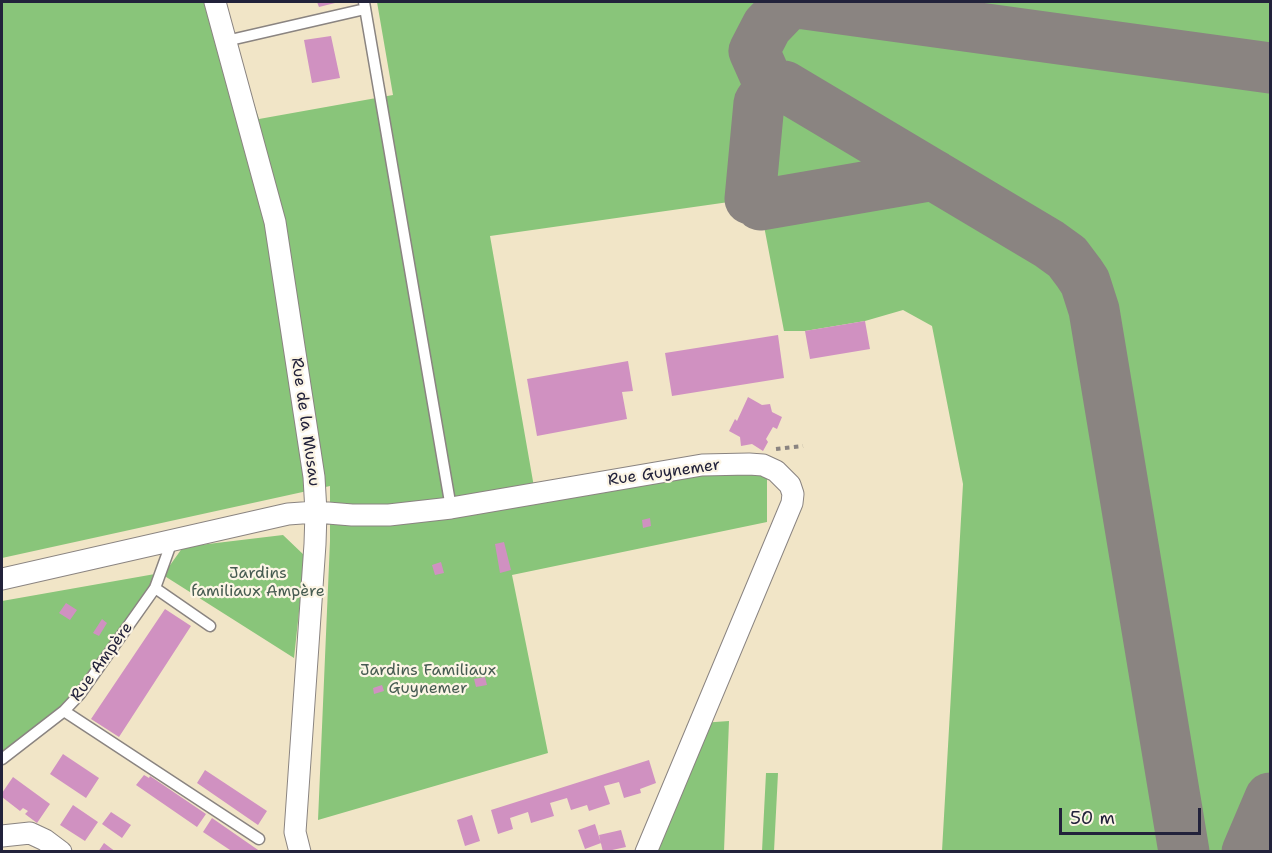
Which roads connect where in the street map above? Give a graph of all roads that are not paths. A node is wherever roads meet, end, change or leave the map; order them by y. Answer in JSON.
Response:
{"nodes":[{"id":1,"x":215,"y":2,"type":"edge"},
{"id":2,"x":365,"y":5,"type":"edge"},
{"id":3,"x":226,"y":40,"type":"junction"},
{"id":4,"x":451,"y":508,"type":"junction"},
{"id":5,"x":316,"y":512,"type":"junction"},
{"id":6,"x":172,"y":540,"type":"junction"},
{"id":7,"x":2,"y":579,"type":"edge"},
{"id":8,"x":155,"y":588,"type":"junction"},
{"id":9,"x":210,"y":626,"type":"dead end"},
{"id":10,"x":64,"y":711,"type":"junction"},
{"id":11,"x":2,"y":759,"type":"edge"},
{"id":12,"x":2,"y":836,"type":"edge"},
{"id":13,"x":259,"y":839,"type":"dead end"},
{"id":14,"x":61,"y":852,"type":"edge"},
{"id":15,"x":300,"y":852,"type":"edge"},
{"id":16,"x":645,"y":852,"type":"edge"}],
"edges":[{"from":1,"to":3,"type":"street","name":"Rue de la Musau"},
{"from":2,"to":3,"type":"lane"},
{"from":2,"to":4,"type":"lane"},
{"from":3,"to":5,"type":"street","name":"Rue de la Musau"},
{"from":4,"to":5,"type":"street","name":"Rue Guynemer"},
{"from":4,"to":16,"type":"street","name":"Rue Guynemer"},
{"from":5,"to":6,"type":"street"},
{"from":5,"to":15,"type":"street","name":"Rue de la Musau"},
{"from":6,"to":7,"type":"street"},
{"from":6,"to":8,"type":"lane","name":"Rue Ampère"},
{"from":8,"to":9,"type":"lane"},
{"from":8,"to":10,"type":"lane","name":"Rue Ampère"},
{"from":10,"to":11,"type":"lane","name":"Rue Ampère"},
{"from":10,"to":13,"type":"lane"},
{"from":12,"to":14,"type":"street"}]}
